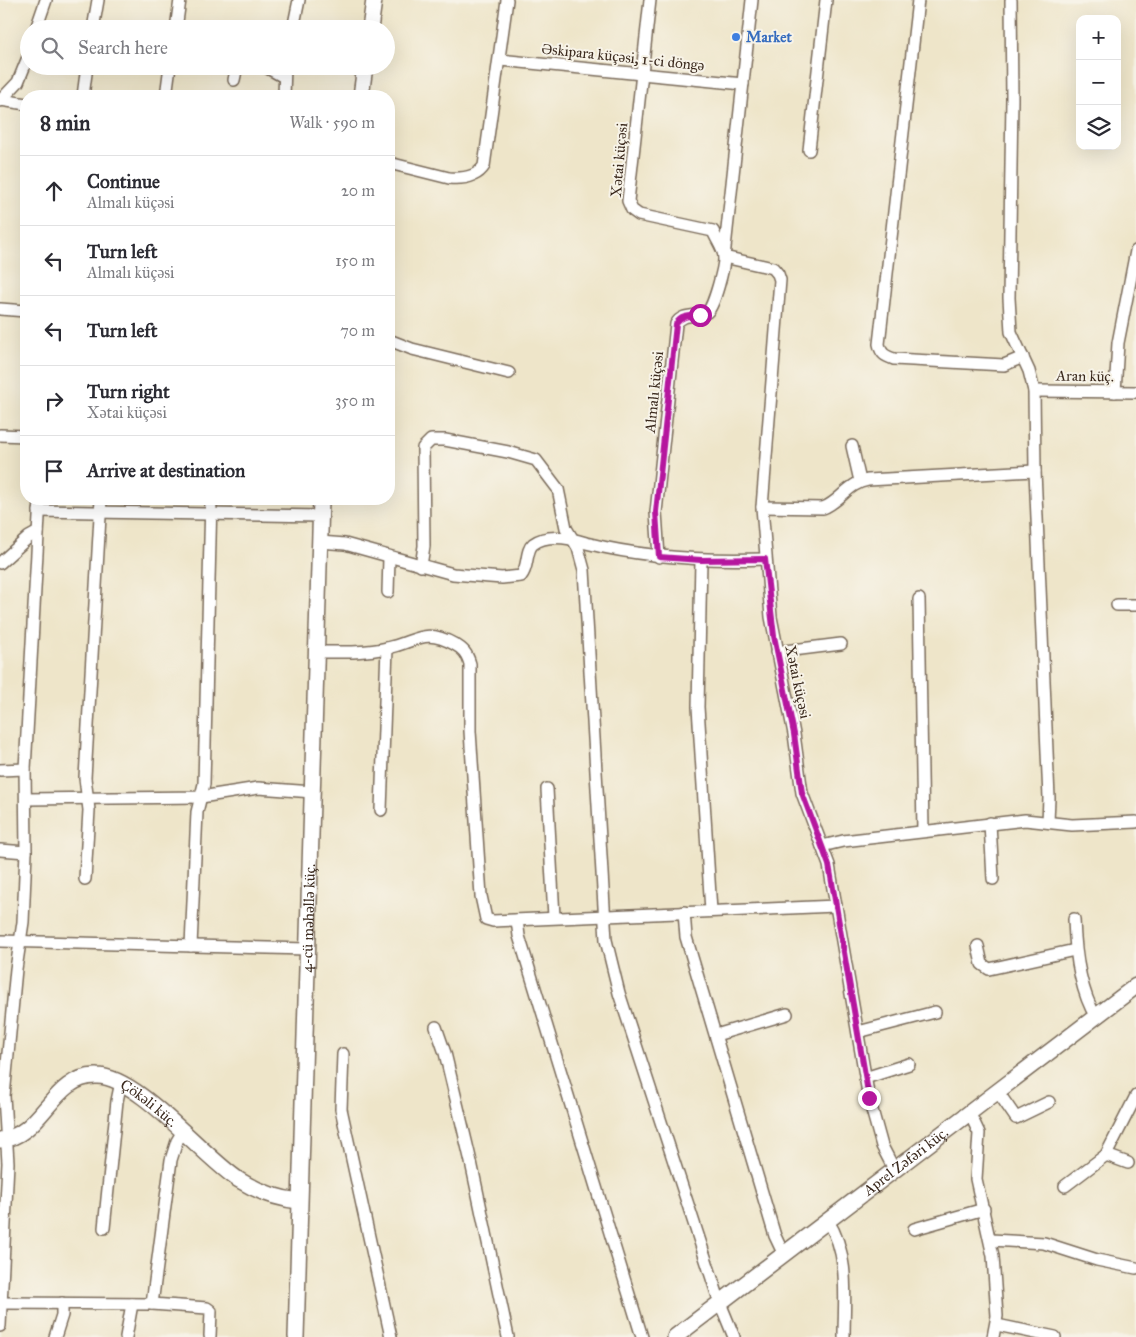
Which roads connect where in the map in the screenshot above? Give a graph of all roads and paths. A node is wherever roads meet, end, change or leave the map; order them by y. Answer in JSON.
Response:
{"nodes":[{"id":1,"x":46,"y":0,"type":"edge"},
{"id":2,"x":98,"y":0,"type":"edge"},
{"id":3,"x":180,"y":0,"type":"edge"},
{"id":4,"x":299,"y":0,"type":"edge"},
{"id":5,"x":374,"y":0,"type":"edge"},
{"id":6,"x":507,"y":0,"type":"edge"},
{"id":7,"x":650,"y":0,"type":"edge"},
{"id":8,"x":752,"y":0,"type":"edge"},
{"id":9,"x":826,"y":0,"type":"edge"},
{"id":10,"x":918,"y":0,"type":"edge"},
{"id":11,"x":1011,"y":0,"type":"edge"},
{"id":12,"x":39,"y":20,"type":"edge"},
{"id":13,"x":95,"y":20,"type":"edge"},
{"id":14,"x":177,"y":20,"type":"edge"},
{"id":15,"x":295,"y":20,"type":"edge"},
{"id":16,"x":371,"y":20,"type":"edge"},
{"id":17,"x":500,"y":60,"type":"junction"},
{"id":18,"x":643,"y":74,"type":"junction"},
{"id":19,"x":21,"y":75,"type":"edge"},
{"id":20,"x":86,"y":75,"type":"edge"},
{"id":21,"x":169,"y":75,"type":"edge"},
{"id":22,"x":235,"y":75,"type":"edge"},
{"id":23,"x":285,"y":75,"type":"edge"},
{"id":24,"x":364,"y":75,"type":"edge"},
{"id":25,"x":234,"y":80,"type":"dead end"},
{"id":26,"x":743,"y":84,"type":"junction"},
{"id":27,"x":84,"y":90,"type":"edge"},
{"id":28,"x":167,"y":90,"type":"edge"},
{"id":29,"x":284,"y":90,"type":"edge"},
{"id":30,"x":362,"y":90,"type":"edge"},
{"id":31,"x":1,"y":101,"type":"edge"},
{"id":32,"x":20,"y":103,"type":"edge"},
{"id":33,"x":809,"y":150,"type":"dead end"},
{"id":34,"x":395,"y":164,"type":"edge"},
{"id":35,"x":1136,"y":251,"type":"edge"},
{"id":36,"x":724,"y":257,"type":"junction"},
{"id":37,"x":0,"y":309,"type":"edge"},
{"id":38,"x":20,"y":311,"type":"edge"},
{"id":39,"x":395,"y":342,"type":"edge"},
{"id":40,"x":1023,"y":357,"type":"junction"},
{"id":41,"x":510,"y":373,"type":"dead end"},
{"id":42,"x":1034,"y":391,"type":"junction"},
{"id":43,"x":1115,"y":392,"type":"junction"},
{"id":44,"x":1136,"y":392,"type":"edge"},
{"id":45,"x":0,"y":435,"type":"edge"},
{"id":46,"x":20,"y":436,"type":"edge"},
{"id":47,"x":852,"y":446,"type":"dead end"},
{"id":48,"x":1035,"y":471,"type":"junction"},
{"id":49,"x":860,"y":481,"type":"junction"},
{"id":50,"x":40,"y":505,"type":"edge"},
{"id":51,"x":101,"y":505,"type":"edge"},
{"id":52,"x":211,"y":505,"type":"edge"},
{"id":53,"x":321,"y":505,"type":"edge"},
{"id":54,"x":762,"y":508,"type":"junction"},
{"id":55,"x":39,"y":511,"type":"junction"},
{"id":56,"x":100,"y":513,"type":"junction"},
{"id":57,"x":210,"y":514,"type":"junction"},
{"id":58,"x":320,"y":516,"type":"junction"},
{"id":59,"x":38,"y":532,"type":"junction"},
{"id":60,"x":573,"y":539,"type":"junction"},
{"id":61,"x":320,"y":542,"type":"junction"},
{"id":62,"x":659,"y":557,"type":"junction"},
{"id":63,"x":389,"y":558,"type":"junction"},
{"id":64,"x":765,"y":559,"type":"junction"},
{"id":65,"x":701,"y":560,"type":"junction"},
{"id":66,"x":0,"y":563,"type":"edge"},
{"id":67,"x":421,"y":566,"type":"junction"},
{"id":68,"x":388,"y":592,"type":"dead end"},
{"id":69,"x":919,"y":599,"type":"dead end"},
{"id":70,"x":1117,"y":604,"type":"dead end"},
{"id":71,"x":1136,"y":605,"type":"edge"},
{"id":72,"x":841,"y":644,"type":"dead end"},
{"id":73,"x":387,"y":648,"type":"junction"},
{"id":74,"x":317,"y":652,"type":"junction"},
{"id":75,"x":776,"y":652,"type":"junction"},
{"id":76,"x":25,"y":769,"type":"junction"},
{"id":77,"x":0,"y":770,"type":"edge"},
{"id":78,"x":547,"y":789,"type":"dead end"},
{"id":79,"x":313,"y":792,"type":"junction"},
{"id":80,"x":201,"y":797,"type":"junction"},
{"id":81,"x":26,"y":799,"type":"junction"},
{"id":82,"x":87,"y":800,"type":"junction"},
{"id":83,"x":381,"y":810,"type":"dead end"},
{"id":84,"x":1048,"y":822,"type":"junction"},
{"id":85,"x":1136,"y":822,"type":"edge"},
{"id":86,"x":990,"y":823,"type":"junction"},
{"id":87,"x":923,"y":831,"type":"junction"},
{"id":88,"x":822,"y":846,"type":"junction"},
{"id":89,"x":0,"y":850,"type":"edge"},
{"id":90,"x":26,"y":852,"type":"junction"},
{"id":91,"x":85,"y":879,"type":"dead end"},
{"id":92,"x":993,"y":879,"type":"dead end"},
{"id":93,"x":836,"y":906,"type":"junction"},
{"id":94,"x":711,"y":911,"type":"junction"},
{"id":95,"x":684,"y":912,"type":"junction"},
{"id":96,"x":605,"y":915,"type":"junction"},
{"id":97,"x":554,"y":917,"type":"junction"},
{"id":98,"x":1074,"y":919,"type":"dead end"},
{"id":99,"x":517,"y":920,"type":"junction"},
{"id":100,"x":0,"y":941,"type":"edge"},
{"id":101,"x":20,"y":942,"type":"junction"},
{"id":102,"x":192,"y":946,"type":"junction"},
{"id":103,"x":978,"y":946,"type":"dead end"},
{"id":104,"x":308,"y":949,"type":"junction"},
{"id":105,"x":1075,"y":950,"type":"junction"},
{"id":106,"x":1136,"y":986,"type":"edge"},
{"id":107,"x":935,"y":1012,"type":"dead end"},
{"id":108,"x":788,"y":1014,"type":"dead end"},
{"id":109,"x":1096,"y":1017,"type":"junction"},
{"id":110,"x":436,"y":1027,"type":"dead end"},
{"id":111,"x":858,"y":1032,"type":"junction"},
{"id":112,"x":716,"y":1035,"type":"junction"},
{"id":113,"x":343,"y":1054,"type":"dead end"},
{"id":114,"x":909,"y":1064,"type":"dead end"},
{"id":115,"x":865,"y":1078,"type":"junction"},
{"id":116,"x":122,"y":1082,"type":"junction"},
{"id":117,"x":998,"y":1092,"type":"junction"},
{"id":118,"x":1136,"y":1096,"type":"edge"},
{"id":119,"x":1050,"y":1102,"type":"dead end"},
{"id":120,"x":970,"y":1114,"type":"junction"},
{"id":121,"x":183,"y":1131,"type":"junction"},
{"id":122,"x":3,"y":1140,"type":"edge"},
{"id":123,"x":1106,"y":1155,"type":"junction"},
{"id":124,"x":1128,"y":1163,"type":"dead end"},
{"id":125,"x":895,"y":1171,"type":"junction"},
{"id":126,"x":1065,"y":1186,"type":"dead end"},
{"id":127,"x":299,"y":1201,"type":"junction"},
{"id":128,"x":984,"y":1209,"type":"junction"},
{"id":129,"x":828,"y":1221,"type":"junction"},
{"id":130,"x":104,"y":1228,"type":"dead end"},
{"id":131,"x":914,"y":1229,"type":"dead end"},
{"id":132,"x":991,"y":1240,"type":"junction"},
{"id":133,"x":784,"y":1255,"type":"junction"},
{"id":134,"x":1136,"y":1268,"type":"edge"},
{"id":135,"x":2,"y":1302,"type":"junction"},
{"id":136,"x":62,"y":1303,"type":"junction"},
{"id":137,"x":720,"y":1303,"type":"junction"},
{"id":138,"x":132,"y":1304,"type":"junction"},
{"id":139,"x":152,"y":1304,"type":"junction"},
{"id":140,"x":997,"y":1325,"type":"junction"},
{"id":141,"x":0,"y":1326,"type":"edge"},
{"id":142,"x":210,"y":1336,"type":"edge"},
{"id":143,"x":55,"y":1337,"type":"edge"},
{"id":144,"x":126,"y":1337,"type":"edge"},
{"id":145,"x":296,"y":1337,"type":"edge"},
{"id":146,"x":391,"y":1337,"type":"edge"},
{"id":147,"x":508,"y":1337,"type":"edge"},
{"id":148,"x":642,"y":1337,"type":"edge"},
{"id":149,"x":675,"y":1337,"type":"edge"},
{"id":150,"x":734,"y":1337,"type":"edge"},
{"id":151,"x":844,"y":1337,"type":"edge"},
{"id":152,"x":993,"y":1337,"type":"edge"},
{"id":153,"x":1055,"y":1337,"type":"edge"}],
"edges":[{"from":1,"to":12,"type":"street"},
{"from":2,"to":13,"type":"street"},
{"from":3,"to":14,"type":"street"},
{"from":4,"to":15,"type":"street"},
{"from":5,"to":16,"type":"street"},
{"from":6,"to":17,"type":"street"},
{"from":7,"to":18,"type":"street","name":"Xətai küçəsi"},
{"from":8,"to":26,"type":"street"},
{"from":9,"to":33,"type":"street"},
{"from":10,"to":40,"type":"street"},
{"from":11,"to":40,"type":"street"},
{"from":17,"to":18,"type":"street","name":"Əskipara küçəsi, 1-ci döngə"},
{"from":17,"to":34,"type":"street"},
{"from":18,"to":26,"type":"street","name":"Əskipara küçəsi, 1-ci döngə"},
{"from":18,"to":36,"type":"street","name":"Xətai küçəsi"},
{"from":19,"to":31,"type":"street"},
{"from":20,"to":27,"type":"street"},
{"from":21,"to":28,"type":"street"},
{"from":22,"to":25,"type":"street"},
{"from":23,"to":29,"type":"street"},
{"from":24,"to":30,"type":"street"},
{"from":26,"to":36,"type":"street"},
{"from":31,"to":32,"type":"street"},
{"from":35,"to":43,"type":"street"},
{"from":36,"to":54,"type":"street","name":"Xətai küçəsi"},
{"from":36,"to":62,"type":"street","name":"Almalı küçəsi"},
{"from":37,"to":38,"type":"street"},
{"from":39,"to":41,"type":"street"},
{"from":40,"to":42,"type":"street"},
{"from":42,"to":43,"type":"street","name":"Aran küç."},
{"from":42,"to":48,"type":"street"},
{"from":43,"to":44,"type":"street","name":"Aran küç."},
{"from":45,"to":46,"type":"street"},
{"from":47,"to":49,"type":"street"},
{"from":48,"to":49,"type":"street"},
{"from":48,"to":84,"type":"street"},
{"from":49,"to":54,"type":"street"},
{"from":50,"to":55,"type":"street"},
{"from":51,"to":56,"type":"street"},
{"from":52,"to":57,"type":"street"},
{"from":53,"to":58,"type":"street","name":"4-cü məhəllə küç."},
{"from":54,"to":64,"type":"street","name":"Xətai küçəsi"},
{"from":55,"to":56,"type":"street"},
{"from":55,"to":59,"type":"street"},
{"from":56,"to":57,"type":"street"},
{"from":56,"to":82,"type":"street"},
{"from":57,"to":58,"type":"street"},
{"from":57,"to":80,"type":"street"},
{"from":58,"to":61,"type":"street","name":"4-cü məhəllə küç."},
{"from":59,"to":66,"type":"street"},
{"from":59,"to":76,"type":"street"},
{"from":60,"to":62,"type":"street"},
{"from":60,"to":67,"type":"street"},
{"from":60,"to":67,"type":"street"},
{"from":60,"to":96,"type":"street"},
{"from":61,"to":63,"type":"street"},
{"from":61,"to":74,"type":"street","name":"4-cü məhəllə küç."},
{"from":62,"to":65,"type":"street"},
{"from":63,"to":67,"type":"street"},
{"from":63,"to":68,"type":"street"},
{"from":64,"to":65,"type":"street"},
{"from":64,"to":75,"type":"street","name":"Xətai küçəsi"},
{"from":65,"to":94,"type":"street"},
{"from":69,"to":87,"type":"street"},
{"from":70,"to":71,"type":"street"},
{"from":72,"to":75,"type":"street"},
{"from":73,"to":74,"type":"street"},
{"from":73,"to":83,"type":"street"},
{"from":73,"to":99,"type":"street"},
{"from":74,"to":79,"type":"street","name":"4-cü məhəllə küç."},
{"from":75,"to":88,"type":"street","name":"Xətai küçəsi"},
{"from":76,"to":77,"type":"street"},
{"from":76,"to":81,"type":"street"},
{"from":78,"to":97,"type":"street"},
{"from":79,"to":80,"type":"street"},
{"from":79,"to":104,"type":"street","name":"4-cü məhəllə küç."},
{"from":80,"to":82,"type":"street"},
{"from":80,"to":102,"type":"street"},
{"from":81,"to":82,"type":"street"},
{"from":81,"to":90,"type":"street"},
{"from":82,"to":91,"type":"street"},
{"from":84,"to":85,"type":"street"},
{"from":84,"to":86,"type":"street"},
{"from":86,"to":87,"type":"street"},
{"from":86,"to":92,"type":"street"},
{"from":87,"to":88,"type":"street"},
{"from":88,"to":93,"type":"street","name":"Xətai küçəsi"},
{"from":89,"to":90,"type":"street"},
{"from":90,"to":101,"type":"street"},
{"from":93,"to":94,"type":"street"},
{"from":93,"to":111,"type":"street","name":"Xətai küçəsi"},
{"from":94,"to":95,"type":"street"},
{"from":95,"to":96,"type":"street"},
{"from":95,"to":112,"type":"street"},
{"from":96,"to":97,"type":"street"},
{"from":96,"to":137,"type":"street"},
{"from":97,"to":99,"type":"street"},
{"from":98,"to":105,"type":"street"},
{"from":99,"to":148,"type":"street"},
{"from":100,"to":101,"type":"street"},
{"from":101,"to":102,"type":"street"},
{"from":101,"to":122,"type":"street"},
{"from":102,"to":104,"type":"street"},
{"from":103,"to":105,"type":"street"},
{"from":104,"to":127,"type":"street","name":"4-cü məhəllə küç."},
{"from":105,"to":109,"type":"street"},
{"from":106,"to":109,"type":"street","name":"Aprel Zəfəri küç."},
{"from":107,"to":111,"type":"street"},
{"from":108,"to":112,"type":"street"},
{"from":109,"to":117,"type":"street","name":"Aprel Zəfəri küç."},
{"from":110,"to":147,"type":"street"},
{"from":111,"to":115,"type":"street","name":"Xətai küçəsi"},
{"from":112,"to":133,"type":"street"},
{"from":113,"to":146,"type":"street"},
{"from":114,"to":115,"type":"street"},
{"from":115,"to":125,"type":"street","name":"Xətai küçəsi"},
{"from":116,"to":121,"type":"street","name":"Çökəli küç."},
{"from":116,"to":122,"type":"street","name":"Çökəli küç."},
{"from":116,"to":130,"type":"street"},
{"from":117,"to":119,"type":"street"},
{"from":117,"to":120,"type":"street","name":"Aprel Zəfəri küç."},
{"from":118,"to":123,"type":"street"},
{"from":120,"to":125,"type":"street","name":"Aprel Zəfəri küç."},
{"from":120,"to":128,"type":"street"},
{"from":121,"to":127,"type":"street","name":"Çökəli küç."},
{"from":121,"to":139,"type":"street"},
{"from":122,"to":135,"type":"street"},
{"from":123,"to":124,"type":"street"},
{"from":123,"to":126,"type":"street"},
{"from":125,"to":129,"type":"street","name":"Aprel Zəfəri küç."},
{"from":127,"to":145,"type":"street","name":"4-cü məhəllə küç."},
{"from":128,"to":131,"type":"street"},
{"from":128,"to":132,"type":"street"},
{"from":129,"to":133,"type":"street","name":"Aprel Zəfəri küç."},
{"from":129,"to":151,"type":"street"},
{"from":132,"to":134,"type":"street"},
{"from":132,"to":140,"type":"street"},
{"from":133,"to":137,"type":"street","name":"Aprel Zəfəri küç."},
{"from":135,"to":136,"type":"street"},
{"from":135,"to":141,"type":"street"},
{"from":136,"to":138,"type":"street"},
{"from":136,"to":143,"type":"street"},
{"from":137,"to":149,"type":"street","name":"Aprel Zəfəri küç."},
{"from":137,"to":150,"type":"street"},
{"from":138,"to":139,"type":"street"},
{"from":138,"to":144,"type":"street"},
{"from":139,"to":142,"type":"street"},
{"from":140,"to":152,"type":"street"},
{"from":140,"to":153,"type":"street"}]}
